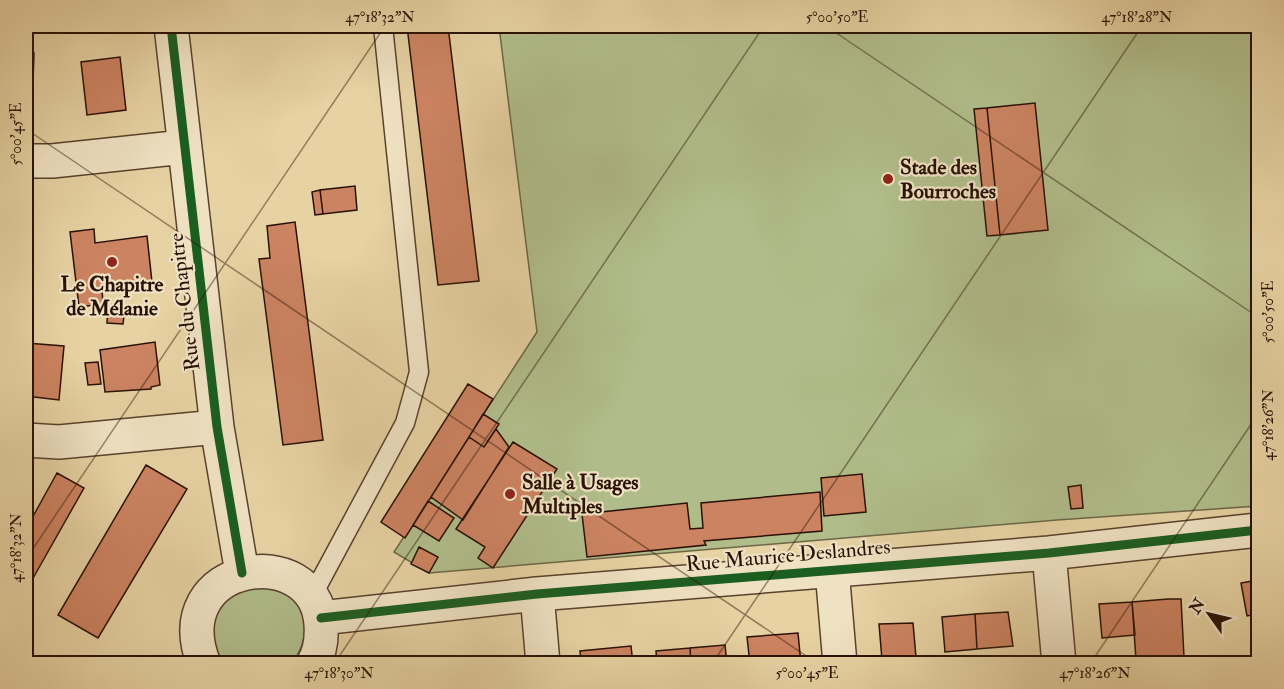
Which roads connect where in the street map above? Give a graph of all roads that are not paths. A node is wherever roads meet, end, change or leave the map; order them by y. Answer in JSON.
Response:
{"nodes":[{"id":1,"x":171,"y":26,"type":"edge"},
{"id":2,"x":383,"y":26,"type":"edge"},
{"id":3,"x":184,"y":147,"type":"junction"},
{"id":4,"x":26,"y":161,"type":"edge"},
{"id":5,"x":218,"y":427,"type":"junction"},
{"id":6,"x":26,"y":440,"type":"edge"},
{"id":7,"x":1258,"y":530,"type":"edge"},
{"id":8,"x":1049,"y":553,"type":"junction"},
{"id":9,"x":832,"y":570,"type":"junction"},
{"id":10,"x":242,"y":573,"type":"junction"},
{"id":11,"x":537,"y":594,"type":"junction"},
{"id":12,"x":316,"y":608,"type":"junction"},
{"id":13,"x":204,"y":663,"type":"edge"},
{"id":14,"x":313,"y":663,"type":"edge"},
{"id":15,"x":543,"y":663,"type":"edge"},
{"id":16,"x":840,"y":663,"type":"edge"},
{"id":17,"x":1059,"y":663,"type":"edge"}],
"edges":[{"from":1,"to":3,"type":"street","name":"Rue du Chapitre"},
{"from":2,"to":12,"type":"lane"},
{"from":3,"to":4,"type":"street"},
{"from":3,"to":5,"type":"street","name":"Rue du Chapitre"},
{"from":5,"to":6,"type":"street"},
{"from":5,"to":10,"type":"street","name":"Rue du Chapitre"},
{"from":7,"to":8,"type":"street","name":"Rue Maurice Deslandres"},
{"from":8,"to":9,"type":"street","name":"Rue Maurice Deslandres"},
{"from":8,"to":17,"type":"street"},
{"from":9,"to":11,"type":"street","name":"Rue Maurice Deslandres"},
{"from":9,"to":16,"type":"street"},
{"from":10,"to":12,"type":"street"},
{"from":10,"to":13,"type":"street"},
{"from":11,"to":12,"type":"street","name":"Rue Maurice Deslandres"},
{"from":11,"to":15,"type":"street"},
{"from":12,"to":14,"type":"street"}]}
